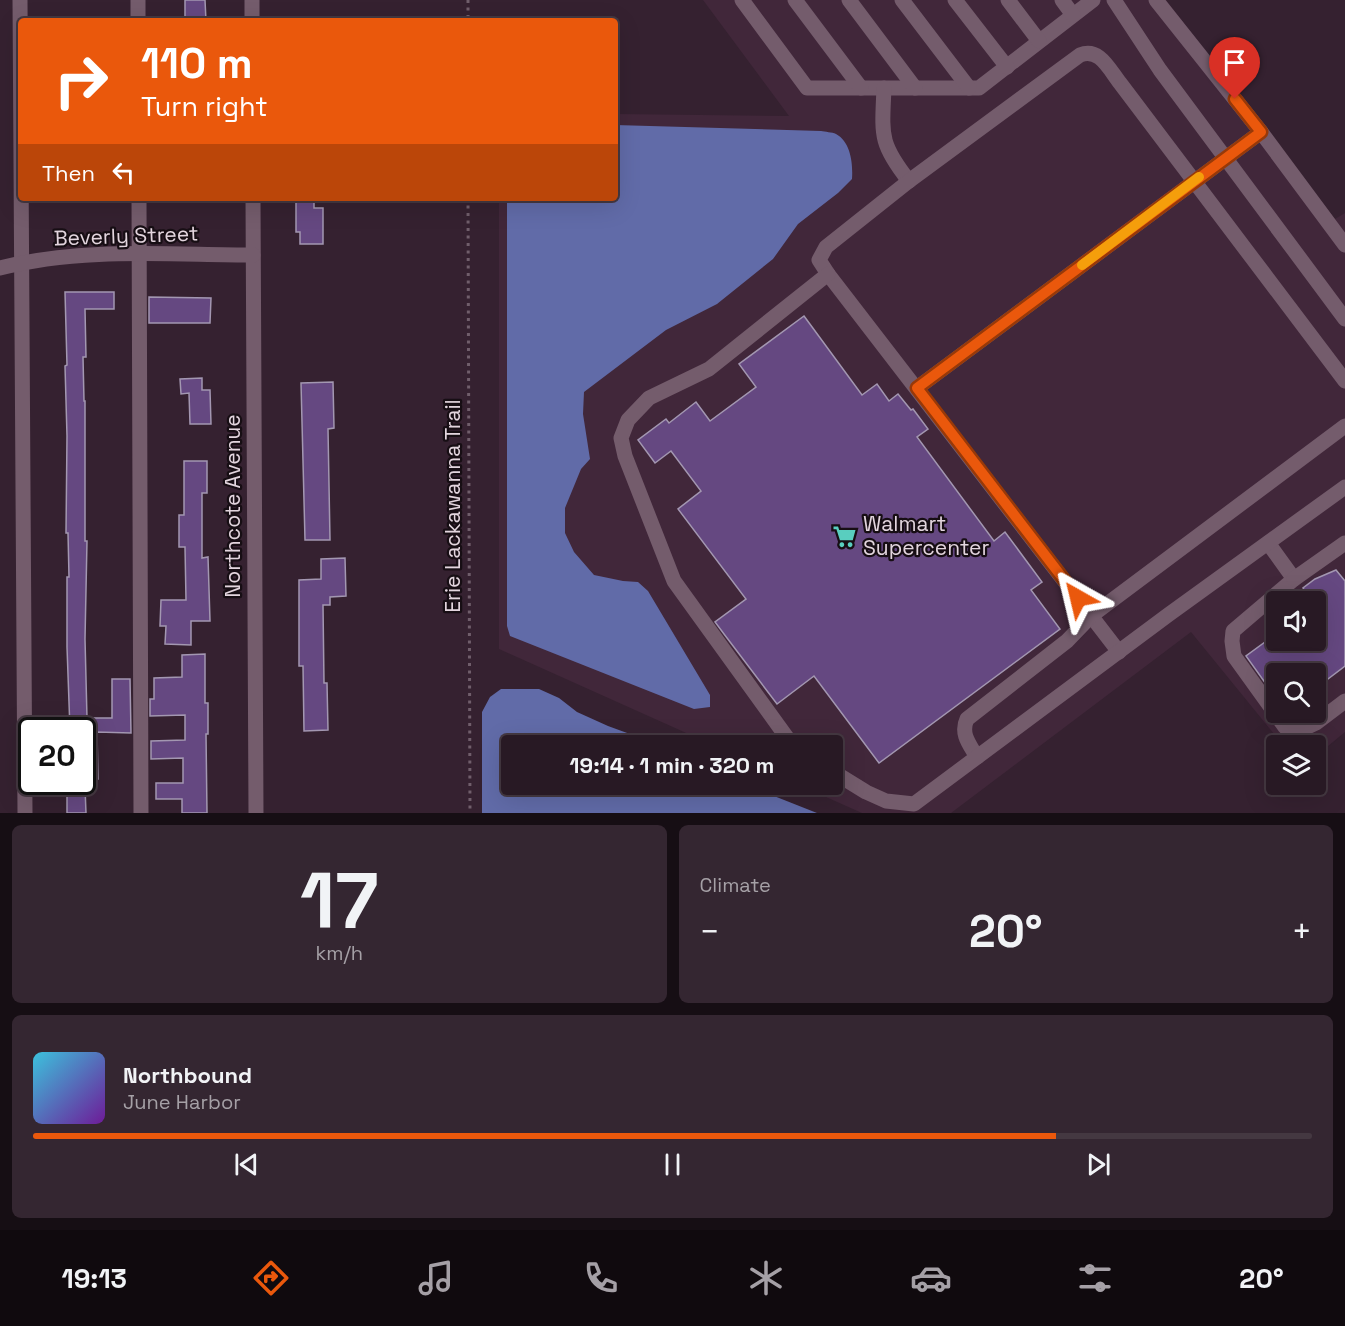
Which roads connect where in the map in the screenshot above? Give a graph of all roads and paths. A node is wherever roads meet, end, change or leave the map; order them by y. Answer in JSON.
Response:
{"nodes":[{"id":1,"x":20,"y":0,"type":"edge"},
{"id":2,"x":138,"y":0,"type":"edge"},
{"id":3,"x":252,"y":0,"type":"edge"},
{"id":4,"x":468,"y":0,"type":"edge"},
{"id":5,"x":742,"y":0,"type":"edge"},
{"id":6,"x":795,"y":0,"type":"edge"},
{"id":7,"x":849,"y":0,"type":"edge"},
{"id":8,"x":902,"y":0,"type":"edge"},
{"id":9,"x":955,"y":0,"type":"edge"},
{"id":10,"x":1008,"y":0,"type":"edge"},
{"id":11,"x":1062,"y":0,"type":"edge"},
{"id":12,"x":1092,"y":0,"type":"edge"},
{"id":13,"x":1114,"y":0,"type":"edge"},
{"id":14,"x":1156,"y":0,"type":"edge"},
{"id":15,"x":1073,"y":15,"type":"junction"},
{"id":16,"x":20,"y":18,"type":"edge"},
{"id":17,"x":138,"y":18,"type":"edge"},
{"id":18,"x":252,"y":18,"type":"edge"},
{"id":19,"x":468,"y":18,"type":"edge"},
{"id":20,"x":1039,"y":41,"type":"junction"},
{"id":21,"x":1006,"y":67,"type":"junction"},
{"id":22,"x":861,"y":88,"type":"junction"},
{"id":23,"x":884,"y":88,"type":"junction"},
{"id":24,"x":915,"y":88,"type":"junction"},
{"id":25,"x":969,"y":88,"type":"junction"},
{"id":26,"x":1261,"y":132,"type":"junction"},
{"id":27,"x":1225,"y":158,"type":"junction"},
{"id":28,"x":1194,"y":181,"type":"junction"},
{"id":29,"x":909,"y":182,"type":"junction"},
{"id":30,"x":21,"y":201,"type":"edge"},
{"id":31,"x":139,"y":201,"type":"edge"},
{"id":32,"x":253,"y":201,"type":"edge"},
{"id":33,"x":468,"y":201,"type":"edge"},
{"id":34,"x":1345,"y":245,"type":"edge"},
{"id":35,"x":139,"y":254,"type":"junction"},
{"id":36,"x":253,"y":255,"type":"junction"},
{"id":37,"x":21,"y":262,"type":"junction"},
{"id":38,"x":0,"y":268,"type":"edge"},
{"id":39,"x":828,"y":274,"type":"junction"},
{"id":40,"x":1345,"y":319,"type":"edge"},
{"id":41,"x":1345,"y":381,"type":"edge"},
{"id":42,"x":917,"y":388,"type":"junction"},
{"id":43,"x":1345,"y":426,"type":"edge"},
{"id":44,"x":1345,"y":487,"type":"edge"},
{"id":45,"x":1268,"y":543,"type":"junction"},
{"id":46,"x":1345,"y":543,"type":"edge"},
{"id":47,"x":1294,"y":579,"type":"junction"},
{"id":48,"x":1091,"y":616,"type":"junction"},
{"id":49,"x":1119,"y":652,"type":"junction"},
{"id":50,"x":1345,"y":701,"type":"edge"},
{"id":51,"x":785,"y":735,"type":"edge"},
{"id":52,"x":977,"y":757,"type":"junction"},
{"id":53,"x":843,"y":778,"type":"edge"},
{"id":54,"x":25,"y":813,"type":"edge"},
{"id":55,"x":141,"y":813,"type":"edge"},
{"id":56,"x":256,"y":813,"type":"edge"},
{"id":57,"x":470,"y":813,"type":"edge"}],
"edges":[{"from":1,"to":16,"type":"street"},
{"from":2,"to":17,"type":"street"},
{"from":3,"to":18,"type":"street"},
{"from":4,"to":19,"type":"path"},
{"from":5,"to":22,"type":"street"},
{"from":6,"to":22,"type":"street"},
{"from":7,"to":24,"type":"street"},
{"from":8,"to":25,"type":"street"},
{"from":9,"to":21,"type":"street"},
{"from":10,"to":20,"type":"street"},
{"from":11,"to":15,"type":"street"},
{"from":12,"to":15,"type":"street"},
{"from":13,"to":27,"type":"street"},
{"from":14,"to":26,"type":"street"},
{"from":15,"to":20,"type":"street"},
{"from":20,"to":21,"type":"street"},
{"from":21,"to":25,"type":"street"},
{"from":22,"to":23,"type":"street"},
{"from":23,"to":24,"type":"street"},
{"from":23,"to":29,"type":"street"},
{"from":24,"to":25,"type":"street"},
{"from":26,"to":27,"type":"street"},
{"from":26,"to":34,"type":"street"},
{"from":27,"to":28,"type":"street"},
{"from":27,"to":40,"type":"street"},
{"from":28,"to":29,"type":"street"},
{"from":28,"to":41,"type":"street"},
{"from":28,"to":42,"type":"street"},
{"from":29,"to":39,"type":"street"},
{"from":30,"to":37,"type":"street"},
{"from":31,"to":35,"type":"street"},
{"from":32,"to":36,"type":"street","name":"Northcote Avenue"},
{"from":33,"to":57,"type":"path","name":"Erie Lackawanna Trail"},
{"from":35,"to":36,"type":"street","name":"Beverly Street"},
{"from":35,"to":37,"type":"street","name":"Beverly Street"},
{"from":35,"to":55,"type":"street"},
{"from":36,"to":56,"type":"street","name":"Northcote Avenue"},
{"from":37,"to":38,"type":"street","name":"Beverly Street"},
{"from":37,"to":54,"type":"street"},
{"from":39,"to":42,"type":"street"},
{"from":39,"to":51,"type":"street"},
{"from":42,"to":48,"type":"street"},
{"from":43,"to":48,"type":"street"},
{"from":44,"to":45,"type":"street"},
{"from":45,"to":47,"type":"street"},
{"from":45,"to":49,"type":"street"},
{"from":46,"to":47,"type":"street"},
{"from":47,"to":50,"type":"street"},
{"from":48,"to":49,"type":"street"},
{"from":48,"to":52,"type":"street"},
{"from":49,"to":52,"type":"street"},
{"from":52,"to":53,"type":"street"}]}
